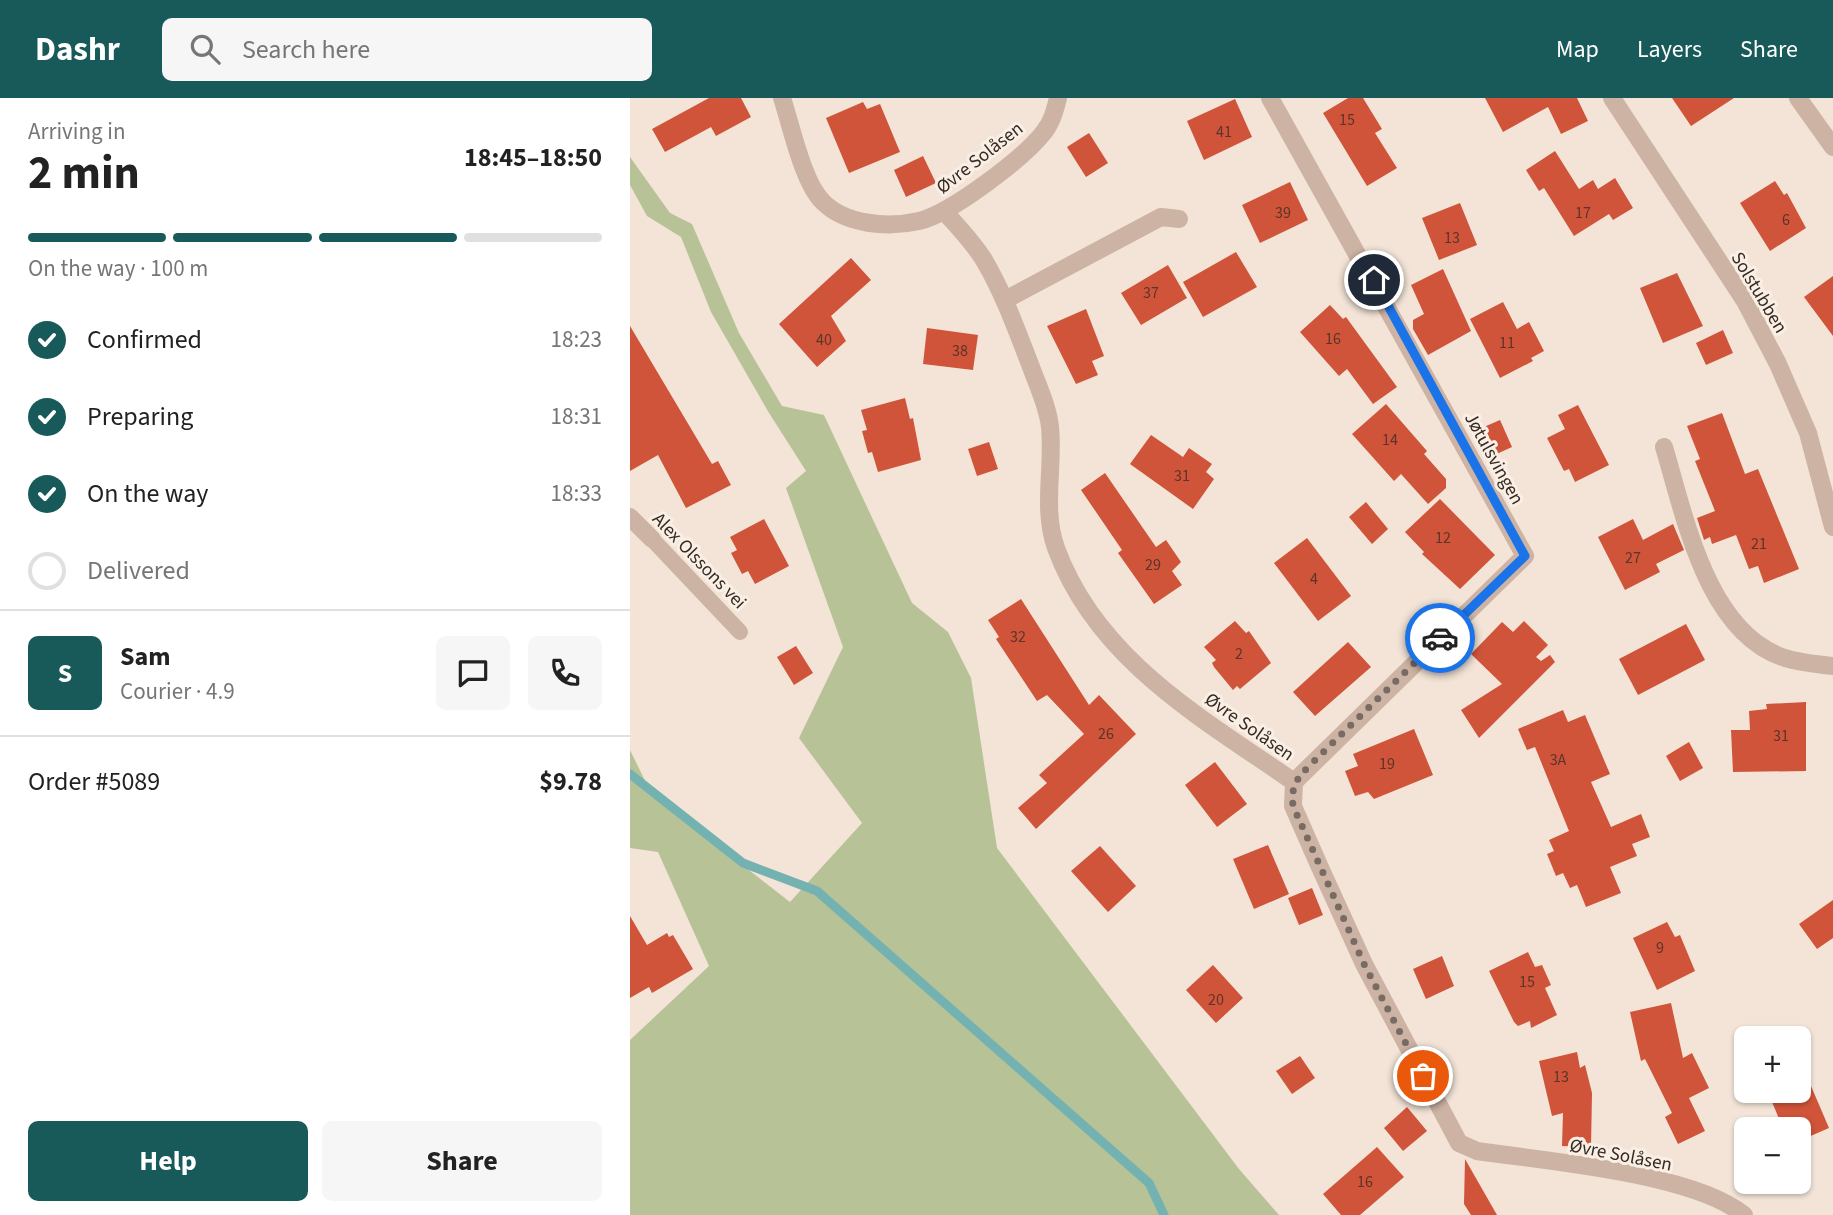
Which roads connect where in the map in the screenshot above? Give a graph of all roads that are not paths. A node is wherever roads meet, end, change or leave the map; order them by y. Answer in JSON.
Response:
{"nodes":[{"id":1,"x":782,"y":98,"type":"edge"},
{"id":2,"x":1058,"y":98,"type":"edge"},
{"id":3,"x":1270,"y":98,"type":"edge"},
{"id":4,"x":1612,"y":98,"type":"edge"},
{"id":5,"x":1798,"y":98,"type":"edge"},
{"id":6,"x":1833,"y":147,"type":"edge"},
{"id":7,"x":944,"y":211,"type":"junction"},
{"id":8,"x":1179,"y":219,"type":"dead end"},
{"id":9,"x":1005,"y":300,"type":"junction"},
{"id":10,"x":1664,"y":447,"type":"dead end"},
{"id":11,"x":630,"y":517,"type":"edge"},
{"id":12,"x":1833,"y":527,"type":"edge"},
{"id":13,"x":652,"y":539,"type":"joint"},
{"id":14,"x":740,"y":632,"type":"dead end"},
{"id":15,"x":1833,"y":666,"type":"edge"},
{"id":16,"x":1294,"y":782,"type":"junction"},
{"id":17,"x":1744,"y":1215,"type":"edge"}],
"edges":[{"from":1,"to":7,"type":"street","name":"Øvre Solåsen"},
{"from":2,"to":7,"type":"street","name":"Øvre Solåsen"},
{"from":3,"to":16,"type":"street","name":"Jøtulsvingen"},
{"from":4,"to":12,"type":"street","name":"Solstubben"},
{"from":5,"to":6,"type":"street"},
{"from":7,"to":9,"type":"street","name":"Øvre Solåsen"},
{"from":8,"to":9,"type":"street"},
{"from":9,"to":16,"type":"street","name":"Øvre Solåsen"},
{"from":10,"to":15,"type":"street"},
{"from":11,"to":13,"type":"street","name":"Alex Olssons vei"},
{"from":13,"to":14,"type":"lane","name":"Alex Olssons vei"},
{"from":16,"to":17,"type":"street","name":"Øvre Solåsen"}]}
